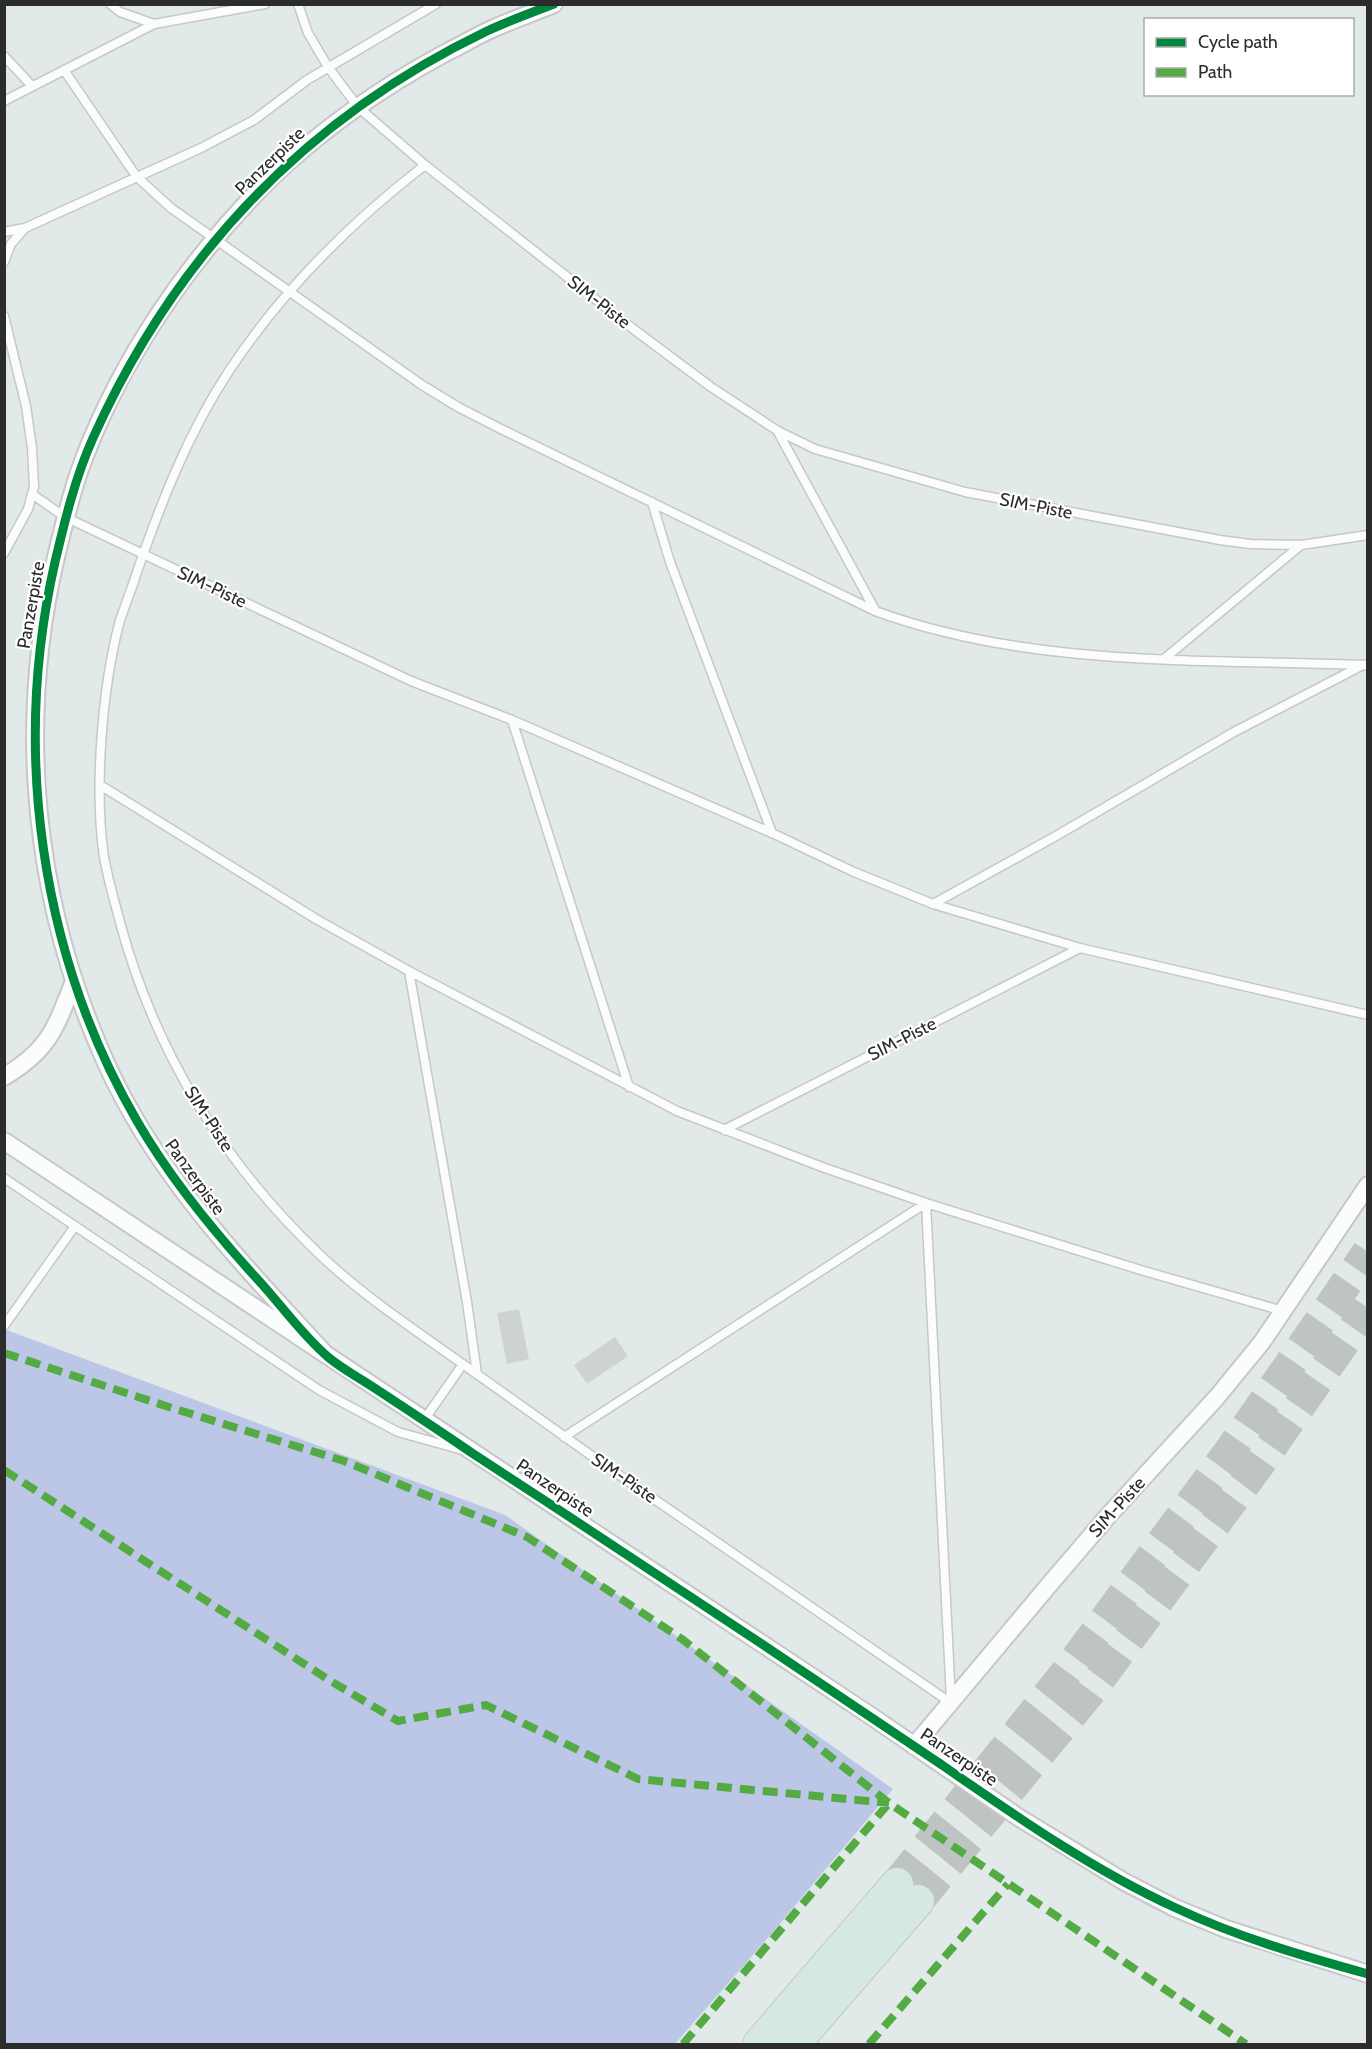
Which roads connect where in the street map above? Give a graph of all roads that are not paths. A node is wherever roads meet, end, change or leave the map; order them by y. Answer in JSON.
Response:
{"nodes":[{"id":1,"x":110,"y":4,"type":"edge"},
{"id":2,"x":265,"y":4,"type":"edge"},
{"id":3,"x":298,"y":4,"type":"edge"},
{"id":4,"x":436,"y":4,"type":"edge"},
{"id":5,"x":554,"y":4,"type":"edge"},
{"id":6,"x":243,"y":7,"type":"edge"},
{"id":7,"x":154,"y":24,"type":"junction"},
{"id":8,"x":4,"y":56,"type":"edge"},
{"id":9,"x":328,"y":67,"type":"junction"},
{"id":10,"x":64,"y":70,"type":"junction"},
{"id":11,"x":32,"y":86,"type":"junction"},
{"id":12,"x":4,"y":101,"type":"edge"},
{"id":13,"x":358,"y":107,"type":"junction"},
{"id":14,"x":425,"y":165,"type":"junction"},
{"id":15,"x":136,"y":177,"type":"junction"},
{"id":16,"x":25,"y":228,"type":"junction"},
{"id":17,"x":4,"y":232,"type":"edge"},
{"id":18,"x":215,"y":239,"type":"junction"},
{"id":19,"x":4,"y":262,"type":"edge"},
{"id":20,"x":289,"y":292,"type":"junction"},
{"id":21,"x":4,"y":316,"type":"edge"},
{"id":22,"x":4,"y":346,"type":"edge"},
{"id":23,"x":14,"y":354,"type":"junction"},
{"id":24,"x":778,"y":431,"type":"junction"},
{"id":25,"x":32,"y":494,"type":"junction"},
{"id":26,"x":652,"y":502,"type":"junction"},
{"id":27,"x":65,"y":517,"type":"junction"},
{"id":28,"x":1368,"y":535,"type":"edge"},
{"id":29,"x":1301,"y":545,"type":"junction"},
{"id":30,"x":4,"y":553,"type":"edge"},
{"id":31,"x":143,"y":555,"type":"junction"},
{"id":32,"x":875,"y":611,"type":"junction"},
{"id":33,"x":1164,"y":658,"type":"junction"},
{"id":34,"x":1365,"y":665,"type":"edge"},
{"id":35,"x":512,"y":720,"type":"junction"},
{"id":36,"x":100,"y":785,"type":"junction"},
{"id":37,"x":772,"y":833,"type":"junction"},
{"id":38,"x":933,"y":904,"type":"junction"},
{"id":39,"x":1080,"y":948,"type":"junction"},
{"id":40,"x":409,"y":971,"type":"junction"},
{"id":41,"x":74,"y":981,"type":"junction"},
{"id":42,"x":1368,"y":1015,"type":"edge"},
{"id":43,"x":4,"y":1077,"type":"edge"},
{"id":44,"x":629,"y":1087,"type":"junction"},
{"id":45,"x":724,"y":1130,"type":"junction"},
{"id":46,"x":4,"y":1142,"type":"edge"},
{"id":47,"x":4,"y":1178,"type":"edge"},
{"id":48,"x":1368,"y":1185,"type":"edge"},
{"id":49,"x":926,"y":1203,"type":"junction"},
{"id":50,"x":75,"y":1226,"type":"junction"},
{"id":51,"x":1283,"y":1311,"type":"junction"},
{"id":52,"x":4,"y":1326,"type":"edge"},
{"id":53,"x":326,"y":1355,"type":"junction"},
{"id":54,"x":463,"y":1364,"type":"junction"},
{"id":55,"x":477,"y":1374,"type":"junction"},
{"id":56,"x":424,"y":1421,"type":"junction"},
{"id":57,"x":564,"y":1437,"type":"junction"},
{"id":58,"x":472,"y":1453,"type":"junction"},
{"id":59,"x":952,"y":1703,"type":"junction"},
{"id":60,"x":914,"y":1746,"type":"junction"},
{"id":61,"x":1368,"y":1974,"type":"edge"},
{"id":62,"x":759,"y":2044,"type":"edge"},
{"id":63,"x":794,"y":2044,"type":"edge"}],
"edges":[{"from":1,"to":7,"type":"lane"},
{"from":2,"to":6,"type":"lane"},
{"from":3,"to":9,"type":"lane","name":"SIM-Piste"},
{"from":4,"to":9,"type":"lane"},
{"from":5,"to":13,"type":"street","name":"Panzerpiste"},
{"from":6,"to":7,"type":"lane"},
{"from":7,"to":10,"type":"lane"},
{"from":8,"to":11,"type":"lane"},
{"from":9,"to":13,"type":"lane","name":"SIM-Piste"},
{"from":9,"to":15,"type":"lane"},
{"from":10,"to":11,"type":"lane"},
{"from":10,"to":15,"type":"lane"},
{"from":11,"to":12,"type":"lane"},
{"from":13,"to":14,"type":"lane","name":"SIM-Piste"},
{"from":13,"to":18,"type":"street","name":"Panzerpiste"},
{"from":14,"to":20,"type":"lane","name":"SIM-Piste"},
{"from":14,"to":24,"type":"lane","name":"SIM-Piste"},
{"from":15,"to":16,"type":"lane"},
{"from":15,"to":18,"type":"lane"},
{"from":16,"to":17,"type":"lane"},
{"from":16,"to":19,"type":"lane"},
{"from":18,"to":20,"type":"lane"},
{"from":18,"to":27,"type":"street","name":"Panzerpiste"},
{"from":20,"to":26,"type":"lane"},
{"from":20,"to":31,"type":"lane","name":"SIM-Piste"},
{"from":21,"to":23,"type":"lane"},
{"from":22,"to":23,"type":"lane"},
{"from":23,"to":25,"type":"lane"},
{"from":24,"to":29,"type":"lane","name":"SIM-Piste"},
{"from":24,"to":32,"type":"lane","name":"SIM-Piste"},
{"from":25,"to":27,"type":"lane","name":"SIM-Piste"},
{"from":25,"to":30,"type":"lane"},
{"from":26,"to":32,"type":"lane"},
{"from":26,"to":37,"type":"lane"},
{"from":27,"to":31,"type":"lane","name":"SIM-Piste"},
{"from":27,"to":41,"type":"street","name":"Panzerpiste"},
{"from":28,"to":29,"type":"lane","name":"SIM-Piste"},
{"from":29,"to":33,"type":"lane"},
{"from":31,"to":35,"type":"lane","name":"SIM-Piste"},
{"from":31,"to":36,"type":"lane","name":"SIM-Piste"},
{"from":32,"to":33,"type":"lane"},
{"from":33,"to":34,"type":"lane"},
{"from":34,"to":38,"type":"lane"},
{"from":35,"to":37,"type":"lane","name":"SIM-Piste"},
{"from":35,"to":44,"type":"lane"},
{"from":36,"to":40,"type":"lane"},
{"from":36,"to":54,"type":"lane","name":"SIM-Piste"},
{"from":37,"to":38,"type":"lane","name":"SIM-Piste"},
{"from":38,"to":39,"type":"lane","name":"SIM-Piste"},
{"from":39,"to":42,"type":"lane","name":"SIM-Piste"},
{"from":39,"to":45,"type":"lane","name":"SIM-Piste"},
{"from":40,"to":44,"type":"lane"},
{"from":40,"to":55,"type":"lane"},
{"from":41,"to":43,"type":"street"},
{"from":41,"to":53,"type":"street","name":"Panzerpiste"},
{"from":44,"to":45,"type":"lane"},
{"from":45,"to":49,"type":"lane"},
{"from":46,"to":53,"type":"street","name":"Panzerpiste"},
{"from":47,"to":50,"type":"lane"},
{"from":48,"to":51,"type":"street","name":"SIM-Piste"},
{"from":49,"to":51,"type":"lane"},
{"from":49,"to":57,"type":"lane"},
{"from":49,"to":59,"type":"lane"},
{"from":50,"to":52,"type":"lane"},
{"from":50,"to":58,"type":"lane"},
{"from":51,"to":59,"type":"street","name":"SIM-Piste"},
{"from":53,"to":56,"type":"street","name":"Panzerpiste"},
{"from":54,"to":55,"type":"lane","name":"SIM-Piste"},
{"from":54,"to":56,"type":"lane"},
{"from":55,"to":57,"type":"lane","name":"SIM-Piste"},
{"from":56,"to":58,"type":"street","name":"Panzerpiste"},
{"from":57,"to":59,"type":"lane","name":"SIM-Piste"},
{"from":58,"to":60,"type":"street","name":"Panzerpiste"},
{"from":59,"to":60,"type":"street","name":"SIM-Piste"},
{"from":60,"to":61,"type":"street","name":"Panzerpiste"},
{"from":62,"to":63,"type":"highway"}]}
